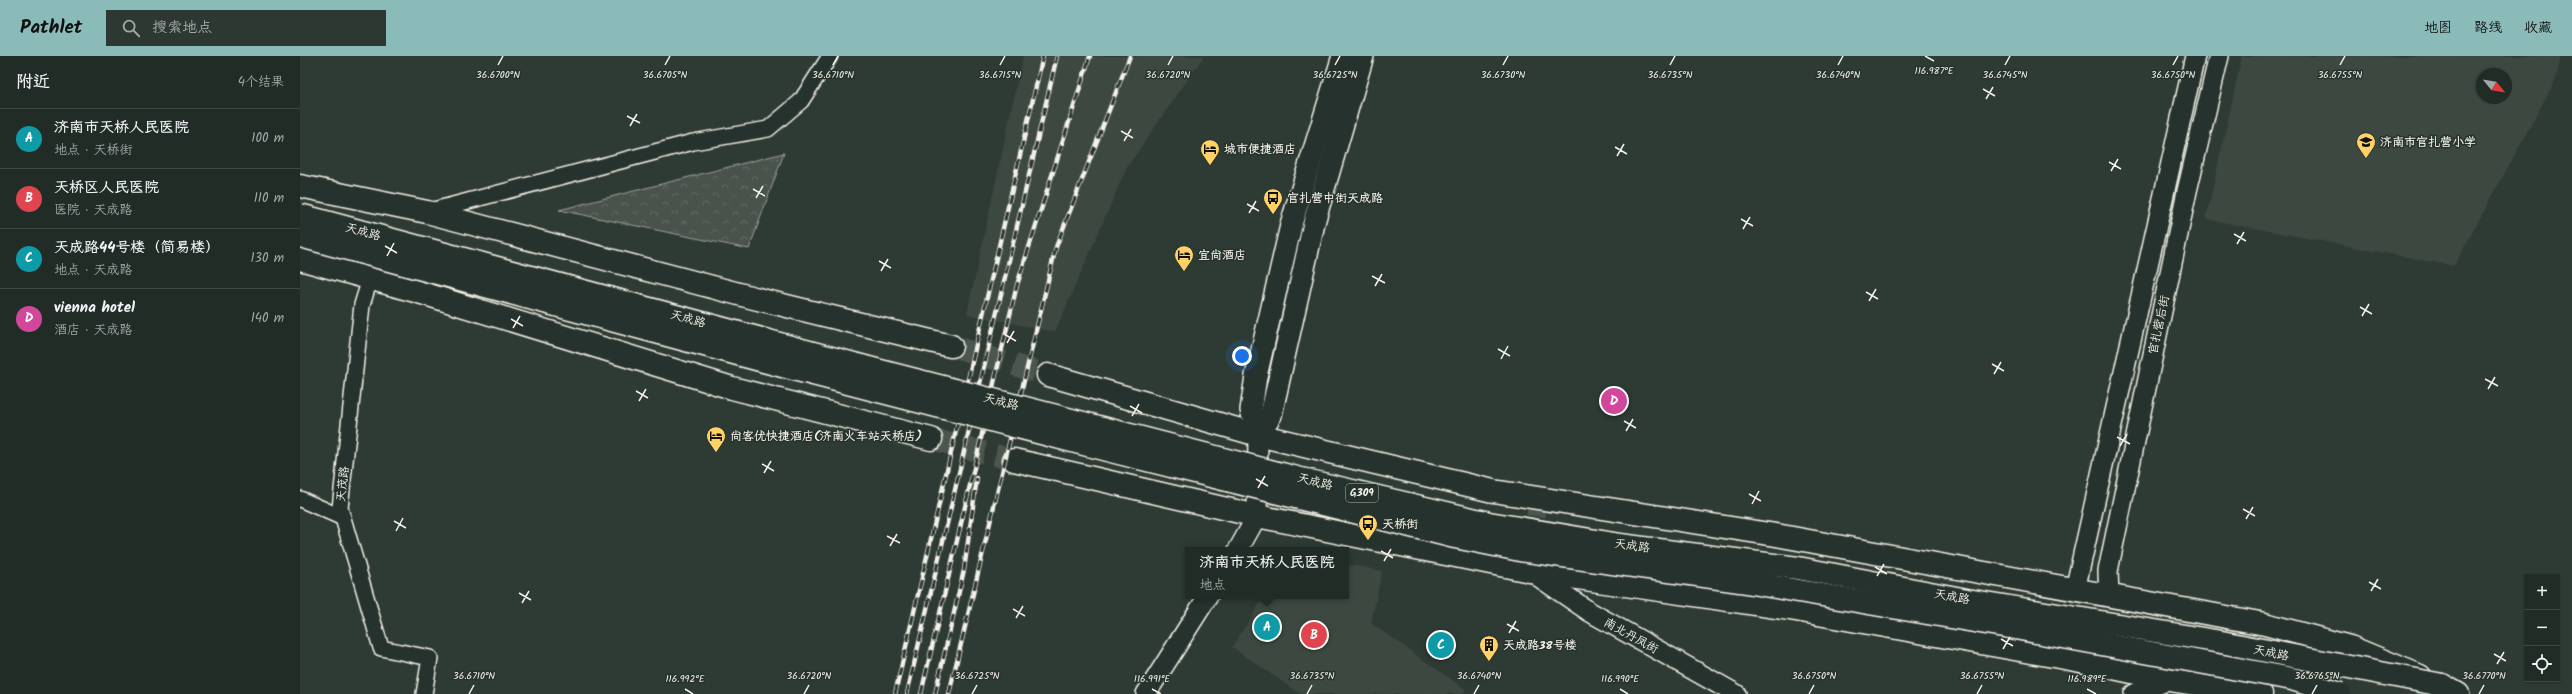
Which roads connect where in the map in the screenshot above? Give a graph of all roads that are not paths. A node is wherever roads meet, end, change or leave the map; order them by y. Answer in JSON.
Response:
{"nodes":[{"id":1,"x":1343,"y":56,"type":"edge"},
{"id":2,"x":1363,"y":56,"type":"edge"},
{"id":3,"x":2194,"y":56,"type":"edge"},
{"id":4,"x":2219,"y":56,"type":"edge"},
{"id":5,"x":829,"y":58,"type":"edge"},
{"id":6,"x":300,"y":186,"type":"edge"},
{"id":7,"x":427,"y":212,"type":"junction"},
{"id":8,"x":300,"y":215,"type":"edge"},
{"id":9,"x":300,"y":236,"type":"edge"},
{"id":10,"x":300,"y":258,"type":"edge"},
{"id":11,"x":370,"y":278,"type":"junction"},
{"id":12,"x":951,"y":346,"type":"tunnel mouth"},
{"id":13,"x":1048,"y":375,"type":"tunnel mouth"},
{"id":14,"x":1258,"y":435,"type":"junction"},
{"id":15,"x":931,"y":439,"type":"tunnel mouth"},
{"id":16,"x":1014,"y":460,"type":"tunnel mouth"},
{"id":17,"x":300,"y":499,"type":"edge"},
{"id":18,"x":1257,"y":516,"type":"junction"},
{"id":19,"x":343,"y":518,"type":"junction"},
{"id":20,"x":1240,"y":547,"type":"edge"},
{"id":21,"x":1530,"y":571,"type":"junction"},
{"id":22,"x":2075,"y":590,"type":"junction"},
{"id":23,"x":2109,"y":596,"type":"junction"},
{"id":24,"x":1206,"y":599,"type":"edge"},
{"id":25,"x":2169,"y":680,"type":"junction"},
{"id":26,"x":2450,"y":689,"type":"edge"},
{"id":27,"x":424,"y":694,"type":"edge"},
{"id":28,"x":1146,"y":694,"type":"edge"},
{"id":29,"x":1736,"y":694,"type":"edge"},
{"id":30,"x":2134,"y":694,"type":"edge"},
{"id":31,"x":2261,"y":694,"type":"edge"},
{"id":32,"x":2340,"y":694,"type":"edge"}],
"edges":[{"from":1,"to":14,"type":"main road"},
{"from":2,"to":14,"type":"main road"},
{"from":3,"to":22,"type":"street","name":"官扎营后街"},
{"from":4,"to":23,"type":"street","name":"官扎营后街"},
{"from":5,"to":7,"type":"street"},
{"from":6,"to":7,"type":"main road"},
{"from":7,"to":12,"type":"main road"},
{"from":8,"to":26,"type":"main road","name":"天成路","number":"G309","bridge":true},
{"from":9,"to":32,"type":"main road","name":"天成路","number":"G309","bridge":true},
{"from":10,"to":11,"type":"main road"},
{"from":11,"to":15,"type":"main road"},
{"from":11,"to":19,"type":"street","name":"天茂路"},
{"from":13,"to":14,"type":"main road","name":"天成路"},
{"from":14,"to":18,"type":"street"},
{"from":14,"to":22,"type":"main road","name":"天成路"},
{"from":16,"to":18,"type":"main road"},
{"from":17,"to":19,"type":"street"},
{"from":18,"to":20,"type":"street"},
{"from":18,"to":21,"type":"main road"},
{"from":19,"to":27,"type":"street","name":"天茂路"},
{"from":21,"to":25,"type":"main road"},
{"from":21,"to":29,"type":"street","name":"南北丹凤街"},
{"from":22,"to":23,"type":"main road","name":"天成路"},
{"from":23,"to":26,"type":"main road","name":"天成路"},
{"from":24,"to":28,"type":"street"},
{"from":25,"to":30,"type":"street"},
{"from":25,"to":31,"type":"main road"}]}
